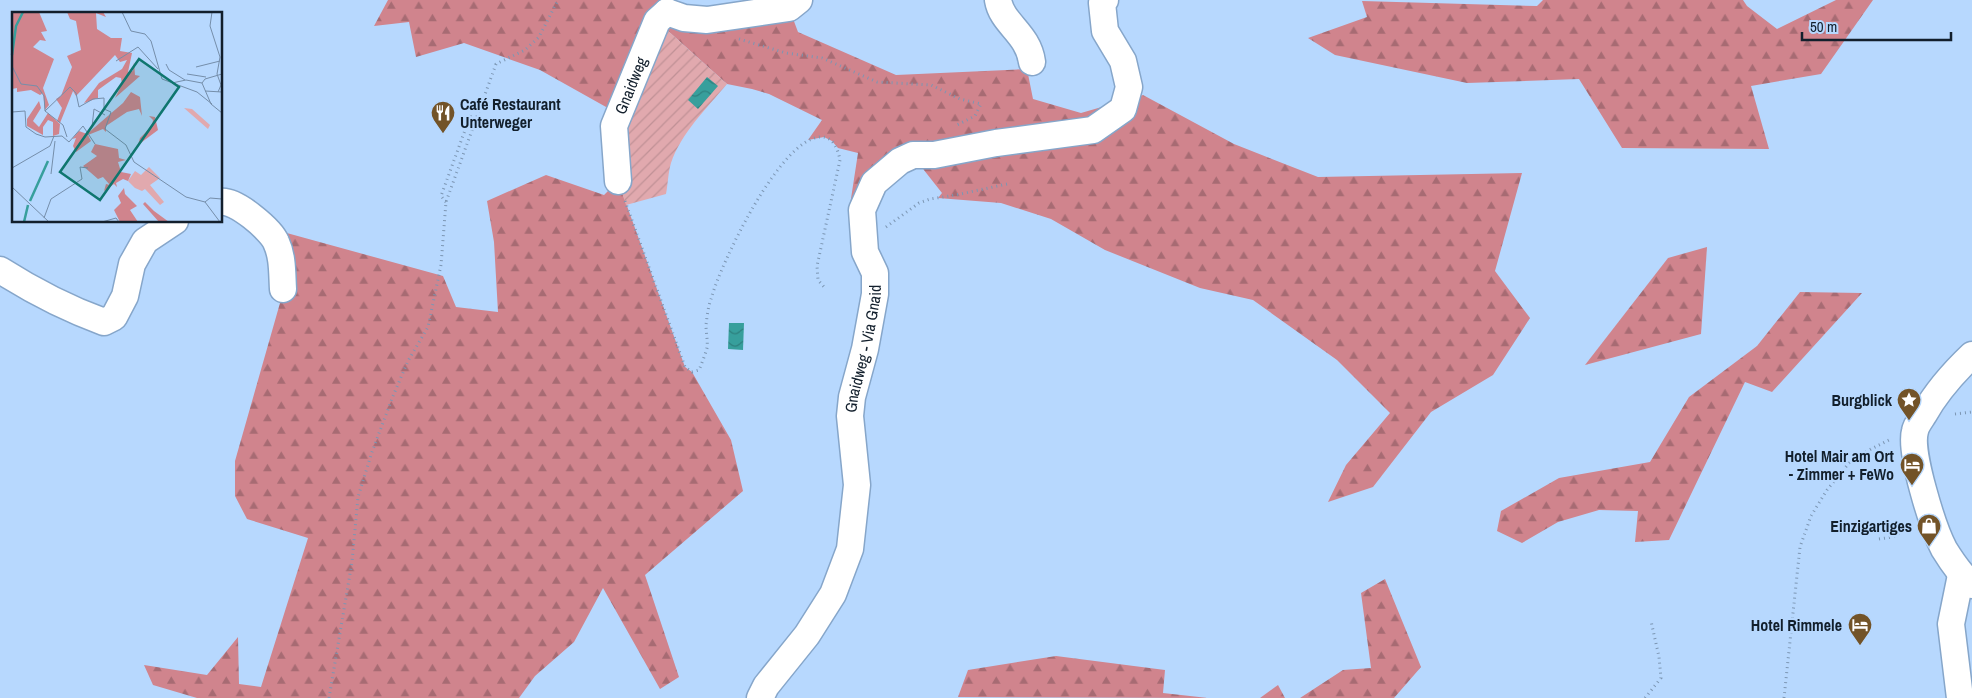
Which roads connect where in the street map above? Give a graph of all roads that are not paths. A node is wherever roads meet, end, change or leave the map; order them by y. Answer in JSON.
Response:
{"nodes":[{"id":1,"x":799,"y":0,"type":"edge"},
{"id":2,"x":998,"y":0,"type":"edge"},
{"id":3,"x":1105,"y":0,"type":"edge"},
{"id":4,"x":664,"y":11,"type":"edge"},
{"id":5,"x":1032,"y":62,"type":"dead end"},
{"id":6,"x":618,"y":181,"type":"road end"},
{"id":7,"x":222,"y":202,"type":"edge"},
{"id":8,"x":173,"y":222,"type":"edge"},
{"id":9,"x":0,"y":270,"type":"edge"},
{"id":10,"x":282,"y":289,"type":"dead end"},
{"id":11,"x":1972,"y":345,"type":"edge"},
{"id":12,"x":1964,"y":363,"type":"edge"},
{"id":13,"x":1967,"y":580,"type":"edge"},
{"id":14,"x":760,"y":698,"type":"edge"},
{"id":15,"x":1960,"y":698,"type":"edge"}],
"edges":[{"from":1,"to":4,"type":"street"},
{"from":2,"to":5,"type":"street"},
{"from":3,"to":14,"type":"street","name":"Gnaidweg - Via Gnaid"},
{"from":4,"to":6,"type":"street","name":"Gnaidweg"},
{"from":7,"to":10,"type":"street"},
{"from":8,"to":9,"type":"street"},
{"from":11,"to":12,"type":"street"},
{"from":12,"to":13,"type":"street"},
{"from":13,"to":15,"type":"street"}]}
